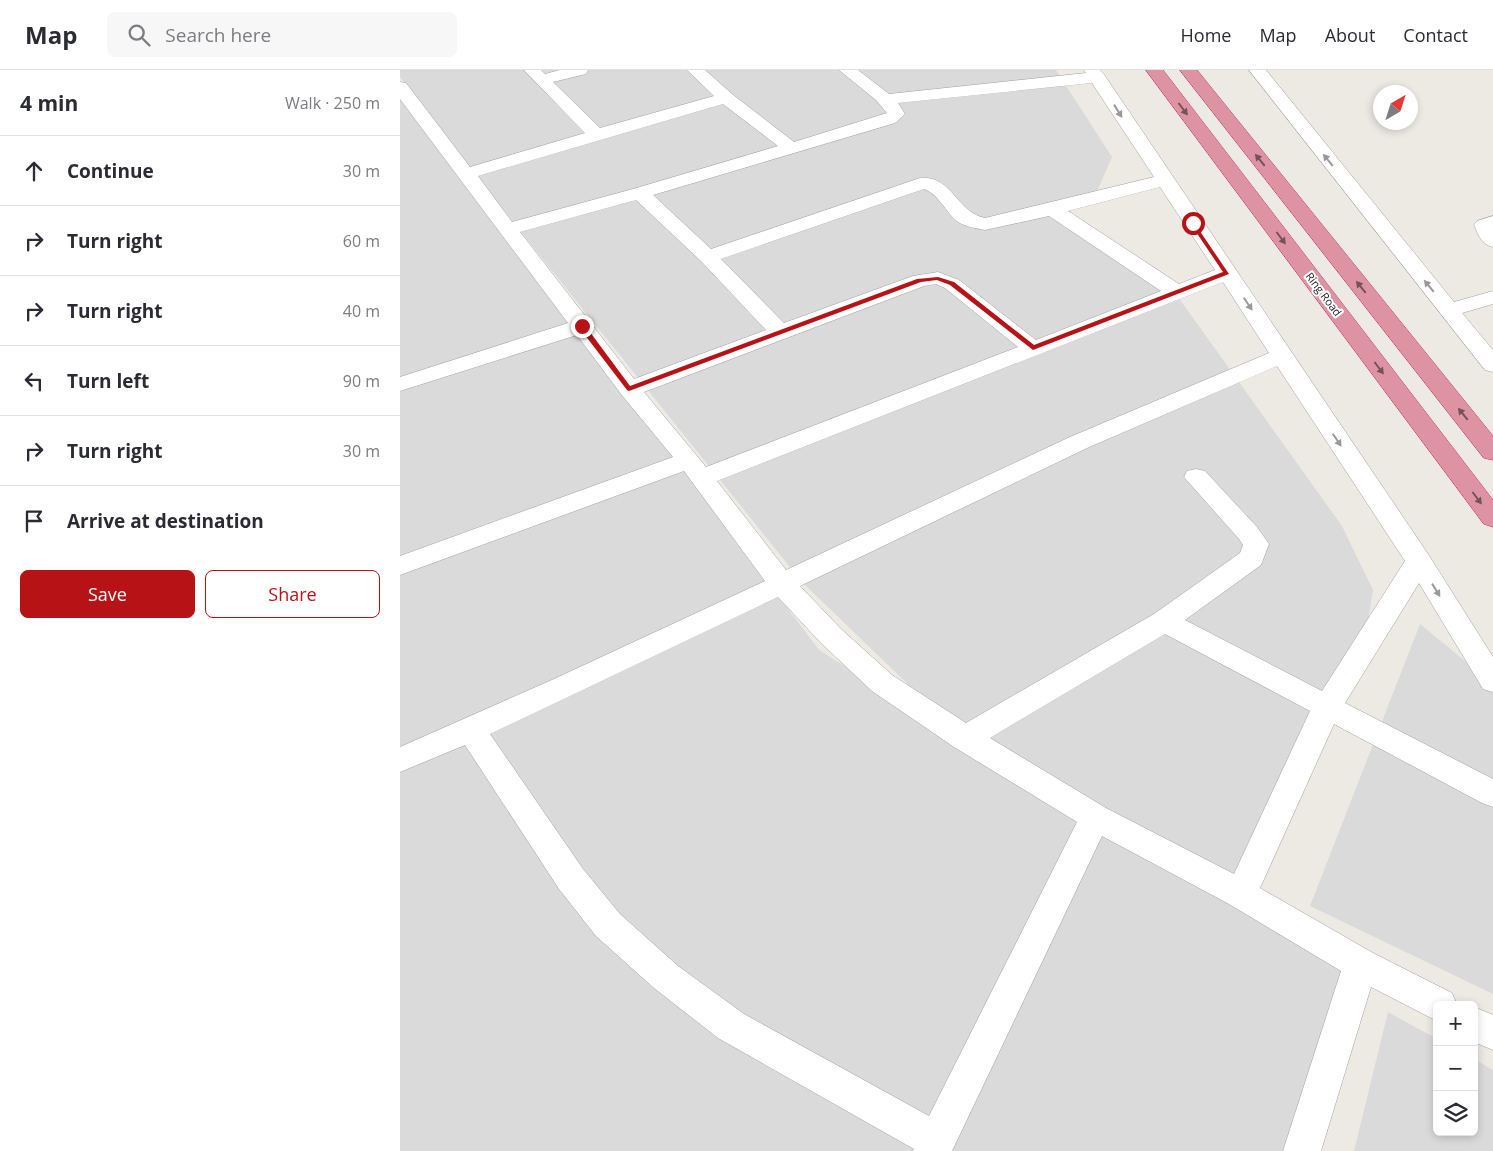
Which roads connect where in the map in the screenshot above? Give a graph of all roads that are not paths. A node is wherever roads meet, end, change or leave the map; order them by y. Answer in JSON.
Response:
{"nodes":[{"id":1,"x":580,"y":70,"type":"edge"},
{"id":2,"x":695,"y":70,"type":"edge"},
{"id":3,"x":846,"y":70,"type":"edge"},
{"id":4,"x":1154,"y":70,"type":"edge"},
{"id":5,"x":1188,"y":70,"type":"edge"},
{"id":6,"x":1257,"y":70,"type":"edge"},
{"id":7,"x":1094,"y":74,"type":"edge"},
{"id":8,"x":536,"y":75,"type":"edge"},
{"id":9,"x":400,"y":87,"type":"edge"},
{"id":10,"x":726,"y":98,"type":"junction"},
{"id":11,"x":886,"y":99,"type":"junction"},
{"id":12,"x":598,"y":135,"type":"junction"},
{"id":13,"x":791,"y":148,"type":"junction"},
{"id":14,"x":466,"y":174,"type":"junction"},
{"id":15,"x":1166,"y":180,"type":"junction"},
{"id":16,"x":640,"y":193,"type":"junction"},
{"id":17,"x":1052,"y":209,"type":"junction"},
{"id":18,"x":1493,"y":222,"type":"edge"},
{"id":19,"x":508,"y":229,"type":"junction"},
{"id":20,"x":1493,"y":241,"type":"edge"},
{"id":21,"x":708,"y":257,"type":"junction"},
{"id":22,"x":1227,"y":273,"type":"junction"},
{"id":23,"x":1176,"y":292,"type":"junction"},
{"id":24,"x":1493,"y":297,"type":"edge"},
{"id":25,"x":1448,"y":310,"type":"junction"},
{"id":26,"x":582,"y":326,"type":"junction"},
{"id":27,"x":781,"y":333,"type":"junction"},
{"id":28,"x":1033,"y":348,"type":"junction"},
{"id":29,"x":1283,"y":355,"type":"junction"},
{"id":30,"x":1493,"y":365,"type":"edge"},
{"id":31,"x":400,"y":384,"type":"edge"},
{"id":32,"x":629,"y":388,"type":"junction"},
{"id":33,"x":1493,"y":452,"type":"edge"},
{"id":34,"x":695,"y":469,"type":"junction"},
{"id":35,"x":1196,"y":477,"type":"dead end"},
{"id":36,"x":1493,"y":518,"type":"edge"},
{"id":37,"x":1419,"y":561,"type":"junction"},
{"id":38,"x":400,"y":566,"type":"edge"},
{"id":39,"x":783,"y":584,"type":"junction"},
{"id":40,"x":1164,"y":621,"type":"junction"},
{"id":41,"x":1493,"y":681,"type":"edge"},
{"id":42,"x":1327,"y":707,"type":"junction"},
{"id":43,"x":471,"y":730,"type":"junction"},
{"id":44,"x":965,"y":738,"type":"junction"},
{"id":45,"x":400,"y":760,"type":"edge"},
{"id":46,"x":1493,"y":794,"type":"edge"},
{"id":47,"x":1095,"y":817,"type":"junction"},
{"id":48,"x":1241,"y":894,"type":"junction"},
{"id":49,"x":1361,"y":964,"type":"junction"},
{"id":50,"x":1433,"y":1002,"type":"edge"},
{"id":51,"x":1478,"y":1026,"type":"edge"},
{"id":52,"x":1493,"y":1034,"type":"edge"},
{"id":53,"x":934,"y":1146,"type":"edge"},
{"id":54,"x":1302,"y":1151,"type":"edge"}],
"edges":[{"from":1,"to":8,"type":"street"},
{"from":2,"to":10,"type":"street"},
{"from":3,"to":11,"type":"street"},
{"from":4,"to":36,"type":"highway","name":"Ring Road","one_way":true},
{"from":33,"to":5,"type":"highway","one_way":true},
{"from":25,"to":6,"type":"street","one_way":true},
{"from":7,"to":11,"type":"street"},
{"from":7,"to":15,"type":"street","one_way":true},
{"from":8,"to":12,"type":"street"},
{"from":9,"to":14,"type":"street"},
{"from":10,"to":12,"type":"street"},
{"from":10,"to":13,"type":"street"},
{"from":11,"to":13,"type":"street"},
{"from":12,"to":14,"type":"street"},
{"from":13,"to":16,"type":"street"},
{"from":14,"to":19,"type":"street"},
{"from":15,"to":17,"type":"street"},
{"from":15,"to":22,"type":"street"},
{"from":16,"to":19,"type":"street"},
{"from":16,"to":21,"type":"street"},
{"from":17,"to":21,"type":"street"},
{"from":17,"to":23,"type":"street"},
{"from":18,"to":20,"type":"street"},
{"from":19,"to":26,"type":"street"},
{"from":21,"to":27,"type":"street"},
{"from":22,"to":23,"type":"street"},
{"from":22,"to":29,"type":"street","one_way":true},
{"from":23,"to":28,"type":"street"},
{"from":24,"to":25,"type":"street"},
{"from":25,"to":30,"type":"street"},
{"from":26,"to":31,"type":"street"},
{"from":26,"to":32,"type":"street"},
{"from":27,"to":28,"type":"street"},
{"from":27,"to":32,"type":"street"},
{"from":28,"to":34,"type":"street"},
{"from":29,"to":37,"type":"street","one_way":true},
{"from":29,"to":39,"type":"street"},
{"from":32,"to":34,"type":"street"},
{"from":34,"to":38,"type":"street"},
{"from":34,"to":39,"type":"street"},
{"from":35,"to":40,"type":"street"},
{"from":37,"to":41,"type":"street","one_way":true},
{"from":37,"to":42,"type":"street"},
{"from":39,"to":43,"type":"street"},
{"from":39,"to":44,"type":"street"},
{"from":40,"to":42,"type":"street"},
{"from":40,"to":44,"type":"street"},
{"from":42,"to":46,"type":"street"},
{"from":42,"to":48,"type":"street"},
{"from":43,"to":45,"type":"street"},
{"from":43,"to":53,"type":"street"},
{"from":44,"to":47,"type":"street"},
{"from":47,"to":48,"type":"street"},
{"from":47,"to":53,"type":"street"},
{"from":48,"to":49,"type":"street"},
{"from":49,"to":50,"type":"street"},
{"from":49,"to":54,"type":"street"},
{"from":51,"to":52,"type":"street"}]}
